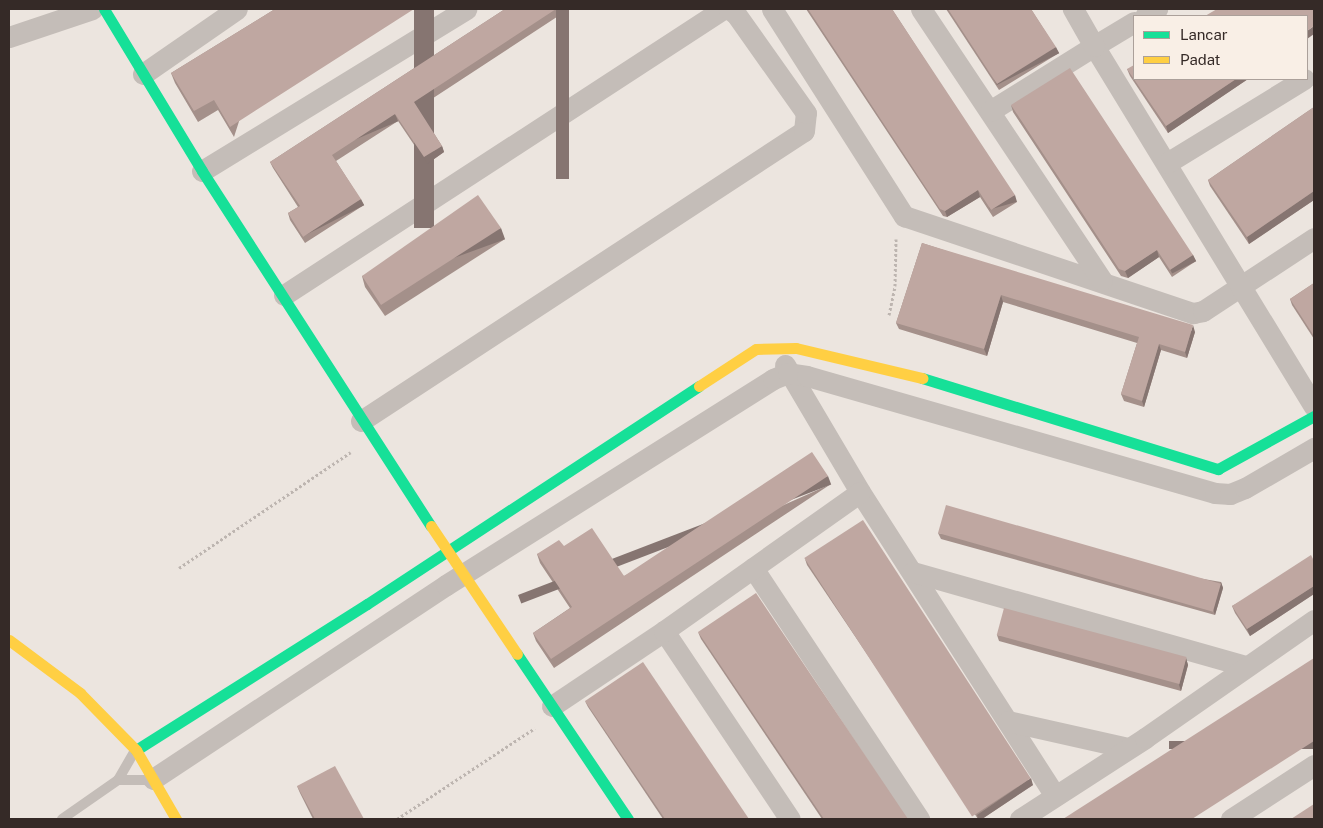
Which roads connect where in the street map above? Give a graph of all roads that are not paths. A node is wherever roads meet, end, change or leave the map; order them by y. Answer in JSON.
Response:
{"nodes":[{"id":1,"x":92,"y":9,"type":"edge"},
{"id":2,"x":104,"y":9,"type":"edge"},
{"id":3,"x":237,"y":9,"type":"edge"},
{"id":4,"x":466,"y":9,"type":"edge"},
{"id":5,"x":723,"y":9,"type":"edge"},
{"id":6,"x":729,"y":9,"type":"edge"},
{"id":7,"x":772,"y":9,"type":"edge"},
{"id":8,"x":921,"y":9,"type":"edge"},
{"id":9,"x":1072,"y":9,"type":"edge"},
{"id":10,"x":1157,"y":9,"type":"edge"},
{"id":11,"x":1146,"y":15,"type":"edge"},
{"id":12,"x":1133,"y":23,"type":"edge"},
{"id":13,"x":9,"y":37,"type":"edge"},
{"id":14,"x":1094,"y":46,"type":"junction"},
{"id":15,"x":143,"y":74,"type":"junction"},
{"id":16,"x":1302,"y":80,"type":"edge"},
{"id":17,"x":990,"y":112,"type":"junction"},
{"id":18,"x":1167,"y":163,"type":"junction"},
{"id":19,"x":202,"y":171,"type":"junction"},
{"id":20,"x":1314,"y":238,"type":"edge"},
{"id":21,"x":1102,"y":280,"type":"junction"},
{"id":22,"x":1242,"y":283,"type":"junction"},
{"id":23,"x":284,"y":295,"type":"junction"},
{"id":24,"x":778,"y":346,"type":"junction"},
{"id":25,"x":788,"y":374,"type":"junction"},
{"id":26,"x":1314,"y":406,"type":"edge"},
{"id":27,"x":1314,"y":416,"type":"edge"},
{"id":28,"x":367,"y":429,"type":"junction"},
{"id":29,"x":1314,"y":448,"type":"edge"},
{"id":30,"x":860,"y":492,"type":"junction"},
{"id":31,"x":448,"y":548,"type":"junction"},
{"id":32,"x":753,"y":568,"type":"junction"},
{"id":33,"x":913,"y":572,"type":"junction"},
{"id":34,"x":464,"y":574,"type":"junction"},
{"id":35,"x":1314,"y":620,"type":"edge"},
{"id":36,"x":664,"y":631,"type":"junction"},
{"id":37,"x":9,"y":640,"type":"edge"},
{"id":38,"x":1245,"y":666,"type":"junction"},
{"id":39,"x":552,"y":706,"type":"junction"},
{"id":40,"x":1008,"y":721,"type":"junction"},
{"id":41,"x":1128,"y":748,"type":"junction"},
{"id":42,"x":136,"y":750,"type":"junction"},
{"id":43,"x":1314,"y":765,"type":"edge"},
{"id":44,"x":153,"y":779,"type":"junction"},
{"id":45,"x":118,"y":780,"type":"junction"},
{"id":46,"x":1055,"y":796,"type":"junction"},
{"id":47,"x":62,"y":819,"type":"edge"},
{"id":48,"x":176,"y":819,"type":"edge"},
{"id":49,"x":628,"y":819,"type":"edge"},
{"id":50,"x":790,"y":819,"type":"edge"},
{"id":51,"x":919,"y":819,"type":"edge"},
{"id":52,"x":1020,"y":819,"type":"edge"},
{"id":53,"x":1231,"y":819,"type":"edge"}],
"edges":[{"from":1,"to":13,"type":"street"},
{"from":2,"to":15,"type":"street"},
{"from":3,"to":15,"type":"street"},
{"from":4,"to":19,"type":"street"},
{"from":5,"to":23,"type":"street"},
{"from":6,"to":28,"type":"street"},
{"from":7,"to":21,"type":"street"},
{"from":8,"to":17,"type":"street"},
{"from":9,"to":14,"type":"street"},
{"from":10,"to":11,"type":"street"},
{"from":12,"to":14,"type":"street"},
{"from":14,"to":17,"type":"street"},
{"from":14,"to":18,"type":"street"},
{"from":15,"to":19,"type":"street"},
{"from":16,"to":18,"type":"street"},
{"from":17,"to":21,"type":"street"},
{"from":18,"to":22,"type":"street"},
{"from":19,"to":23,"type":"street"},
{"from":20,"to":22,"type":"street"},
{"from":21,"to":22,"type":"street"},
{"from":22,"to":26,"type":"street"},
{"from":23,"to":28,"type":"street"},
{"from":24,"to":25,"type":"street"},
{"from":24,"to":27,"type":"street"},
{"from":24,"to":31,"type":"street"},
{"from":25,"to":29,"type":"street"},
{"from":25,"to":30,"type":"street"},
{"from":25,"to":34,"type":"street"},
{"from":28,"to":31,"type":"street"},
{"from":30,"to":32,"type":"street"},
{"from":30,"to":33,"type":"street"},
{"from":31,"to":34,"type":"street"},
{"from":31,"to":42,"type":"street"},
{"from":32,"to":36,"type":"street"},
{"from":32,"to":51,"type":"street"},
{"from":33,"to":38,"type":"street"},
{"from":33,"to":40,"type":"street"},
{"from":34,"to":39,"type":"street"},
{"from":34,"to":44,"type":"street"},
{"from":35,"to":38,"type":"street"},
{"from":36,"to":39,"type":"street"},
{"from":36,"to":50,"type":"street"},
{"from":37,"to":42,"type":"street"},
{"from":38,"to":41,"type":"street"},
{"from":39,"to":49,"type":"street"},
{"from":40,"to":41,"type":"street"},
{"from":40,"to":46,"type":"street"},
{"from":41,"to":46,"type":"street"},
{"from":42,"to":44,"type":"street"},
{"from":42,"to":45,"type":"lane"},
{"from":43,"to":53,"type":"street"},
{"from":44,"to":45,"type":"lane"},
{"from":44,"to":48,"type":"street"},
{"from":45,"to":47,"type":"lane"},
{"from":46,"to":52,"type":"street"}]}
